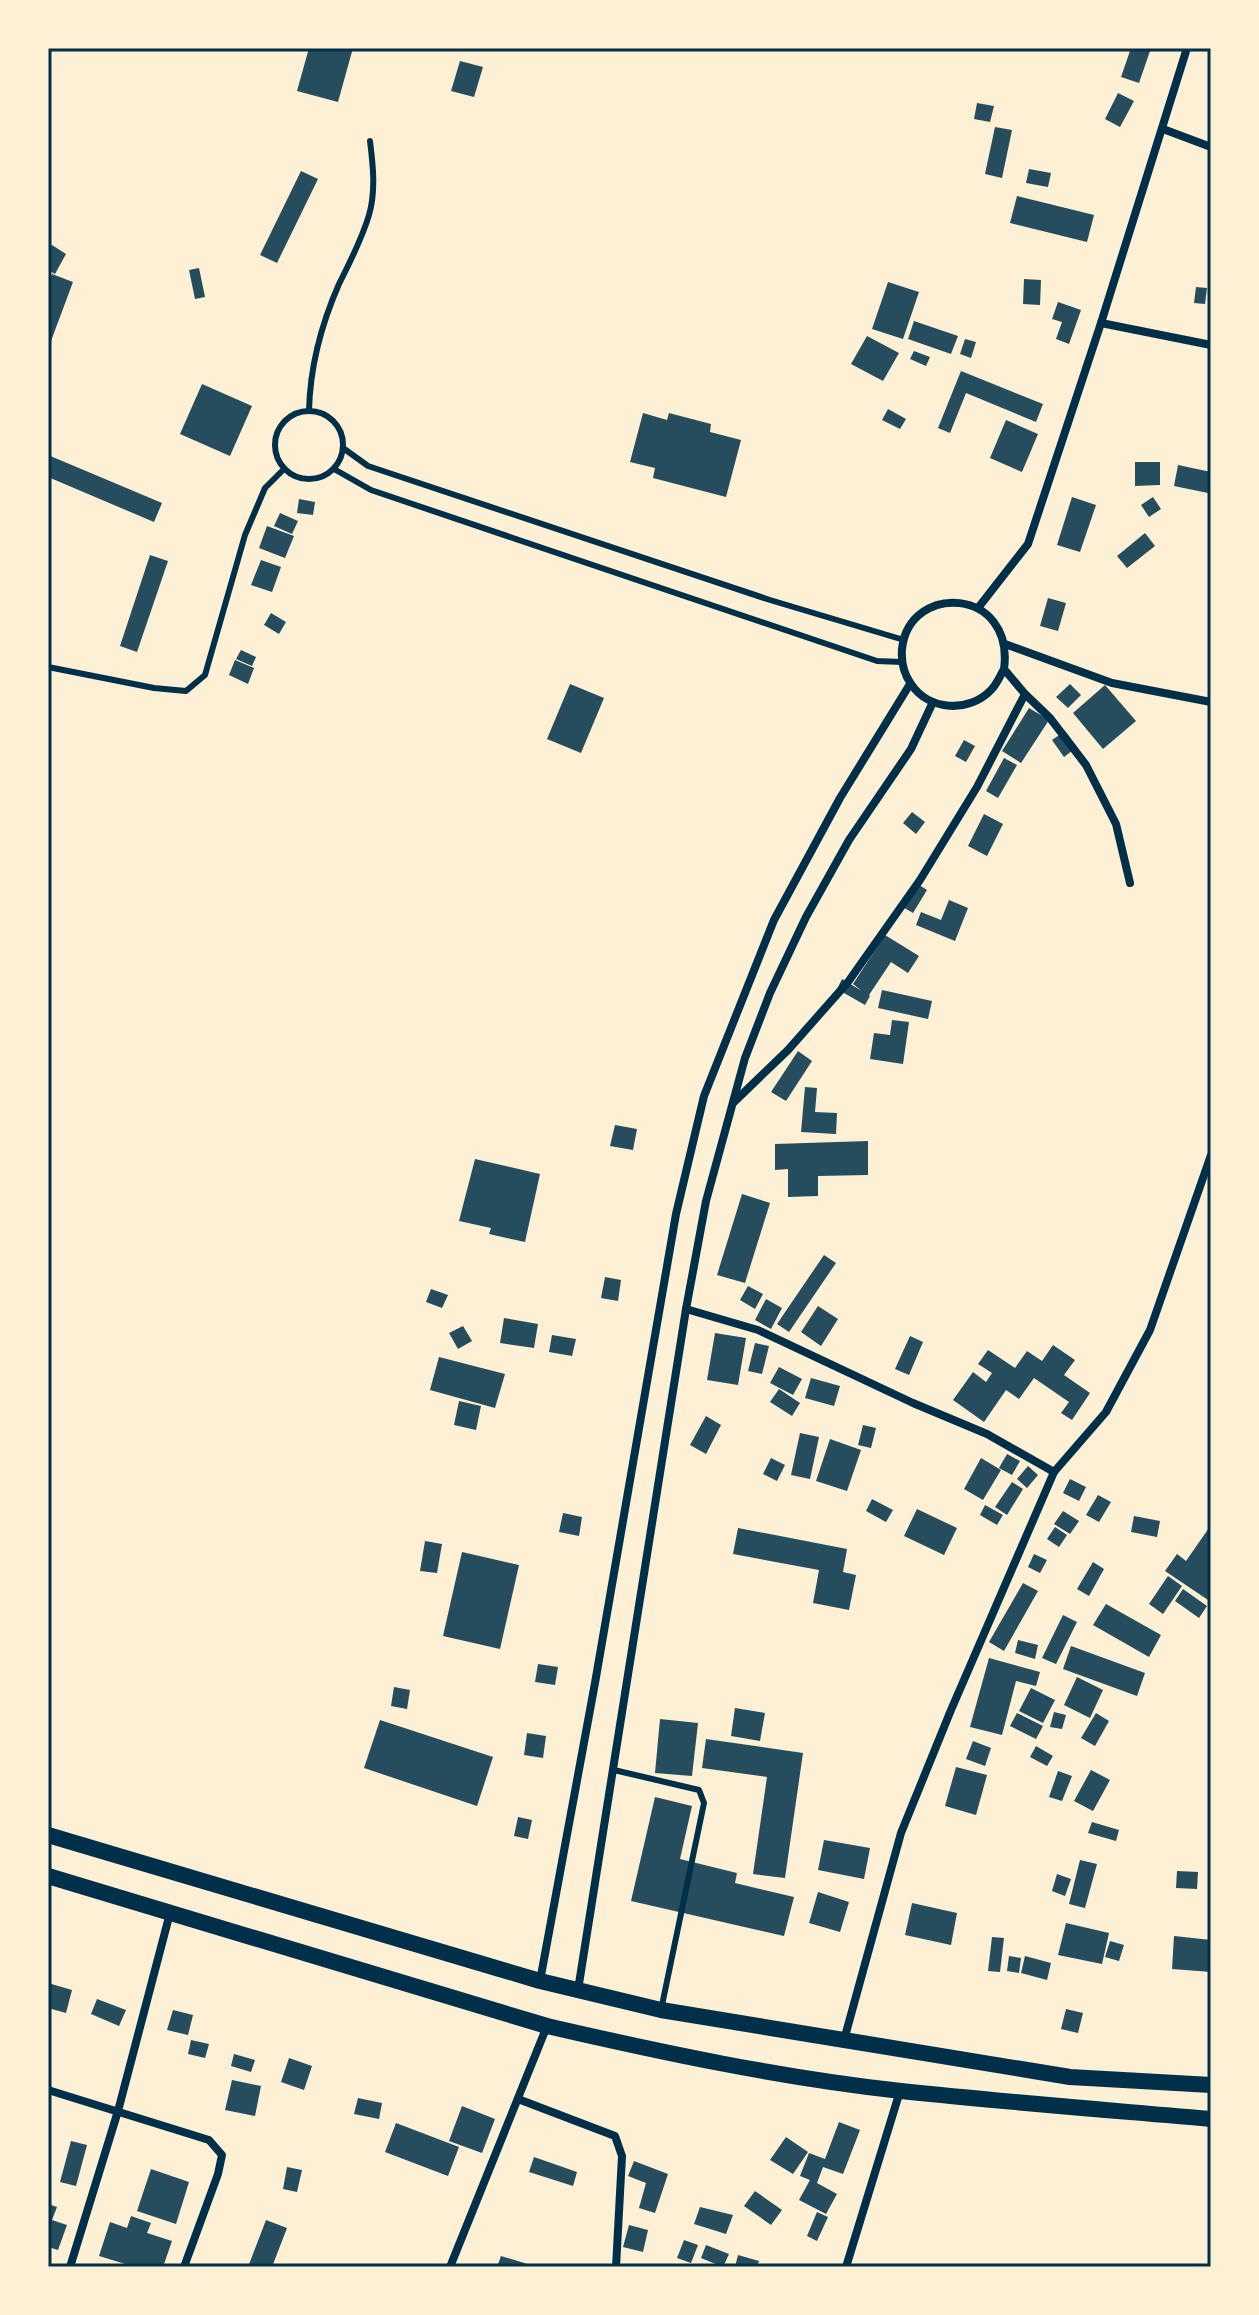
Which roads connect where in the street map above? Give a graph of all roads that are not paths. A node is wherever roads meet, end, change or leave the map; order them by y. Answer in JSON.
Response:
{"nodes":[{"id":1,"x":1187,"y":48,"type":"edge"},
{"id":2,"x":1163,"y":129,"type":"junction"},
{"id":3,"x":370,"y":141,"type":"dead end"},
{"id":4,"x":1211,"y":147,"type":"edge"},
{"id":5,"x":1101,"y":323,"type":"junction"},
{"id":6,"x":1211,"y":345,"type":"edge"},
{"id":7,"x":309,"y":411,"type":"junction"},
{"id":8,"x":343,"y":448,"type":"junction"},
{"id":9,"x":284,"y":469,"type":"junction"},
{"id":10,"x":334,"y":469,"type":"junction"},
{"id":11,"x":978,"y":608,"type":"junction"},
{"id":12,"x":904,"y":640,"type":"junction"},
{"id":13,"x":1005,"y":644,"type":"junction"},
{"id":14,"x":902,"y":662,"type":"junction"},
{"id":15,"x":48,"y":667,"type":"edge"},
{"id":16,"x":1004,"y":669,"type":"junction"},
{"id":17,"x":910,"y":684,"type":"junction"},
{"id":18,"x":1025,"y":694,"type":"junction"},
{"id":19,"x":933,"y":702,"type":"junction"},
{"id":20,"x":1211,"y":702,"type":"edge"},
{"id":21,"x":1130,"y":883,"type":"dead end"},
{"id":22,"x":733,"y":1103,"type":"junction"},
{"id":23,"x":1211,"y":1155,"type":"edge"},
{"id":24,"x":686,"y":1309,"type":"junction"},
{"id":25,"x":1054,"y":1472,"type":"junction"},
{"id":26,"x":614,"y":1770,"type":"junction"},
{"id":27,"x":48,"y":1835,"type":"edge"},
{"id":28,"x":48,"y":1876,"type":"edge"},
{"id":29,"x":170,"y":1913,"type":"junction"},
{"id":30,"x":540,"y":1981,"type":"junction"},
{"id":31,"x":578,"y":1991,"type":"junction"},
{"id":32,"x":661,"y":2010,"type":"junction"},
{"id":33,"x":547,"y":2026,"type":"junction"},
{"id":34,"x":844,"y":2041,"type":"junction"},
{"id":35,"x":1211,"y":2085,"type":"edge"},
{"id":36,"x":48,"y":2090,"type":"edge"},
{"id":37,"x":900,"y":2091,"type":"junction"},
{"id":38,"x":518,"y":2099,"type":"junction"},
{"id":39,"x":118,"y":2111,"type":"junction"},
{"id":40,"x":1211,"y":2119,"type":"edge"},
{"id":41,"x":70,"y":2267,"type":"edge"},
{"id":42,"x":184,"y":2267,"type":"edge"},
{"id":43,"x":450,"y":2267,"type":"edge"},
{"id":44,"x":616,"y":2267,"type":"edge"},
{"id":45,"x":846,"y":2267,"type":"edge"}],
"edges":[{"from":1,"to":2,"type":"street"},
{"from":2,"to":4,"type":"street"},
{"from":2,"to":5,"type":"street"},
{"from":3,"to":7,"type":"lane"},
{"from":5,"to":6,"type":"street"},
{"from":5,"to":11,"type":"street"},
{"from":7,"to":8,"type":"lane"},
{"from":7,"to":9,"type":"lane"},
{"from":8,"to":10,"type":"lane"},
{"from":8,"to":12,"type":"lane"},
{"from":9,"to":10,"type":"lane"},
{"from":9,"to":15,"type":"lane"},
{"from":10,"to":14,"type":"lane"},
{"from":11,"to":12,"type":"street"},
{"from":11,"to":13,"type":"street"},
{"from":12,"to":14,"type":"street"},
{"from":13,"to":16,"type":"street"},
{"from":13,"to":20,"type":"street"},
{"from":14,"to":17,"type":"street"},
{"from":16,"to":18,"type":"street"},
{"from":16,"to":19,"type":"street"},
{"from":17,"to":19,"type":"street"},
{"from":17,"to":30,"type":"street"},
{"from":18,"to":21,"type":"street"},
{"from":18,"to":22,"type":"street"},
{"from":19,"to":22,"type":"street"},
{"from":22,"to":24,"type":"street"},
{"from":23,"to":25,"type":"street"},
{"from":24,"to":25,"type":"street"},
{"from":24,"to":26,"type":"street"},
{"from":25,"to":34,"type":"street"},
{"from":26,"to":31,"type":"street"},
{"from":26,"to":32,"type":"lane"},
{"from":27,"to":30,"type":"main road"},
{"from":28,"to":29,"type":"main road"},
{"from":29,"to":33,"type":"main road"},
{"from":29,"to":39,"type":"street"},
{"from":30,"to":31,"type":"main road"},
{"from":31,"to":32,"type":"main road"},
{"from":32,"to":34,"type":"main road"},
{"from":33,"to":37,"type":"main road"},
{"from":33,"to":38,"type":"street"},
{"from":34,"to":35,"type":"main road"},
{"from":36,"to":39,"type":"street"},
{"from":37,"to":40,"type":"main road"},
{"from":37,"to":45,"type":"street"},
{"from":38,"to":43,"type":"street"},
{"from":38,"to":44,"type":"street"},
{"from":39,"to":41,"type":"street"},
{"from":39,"to":42,"type":"street"}]}
